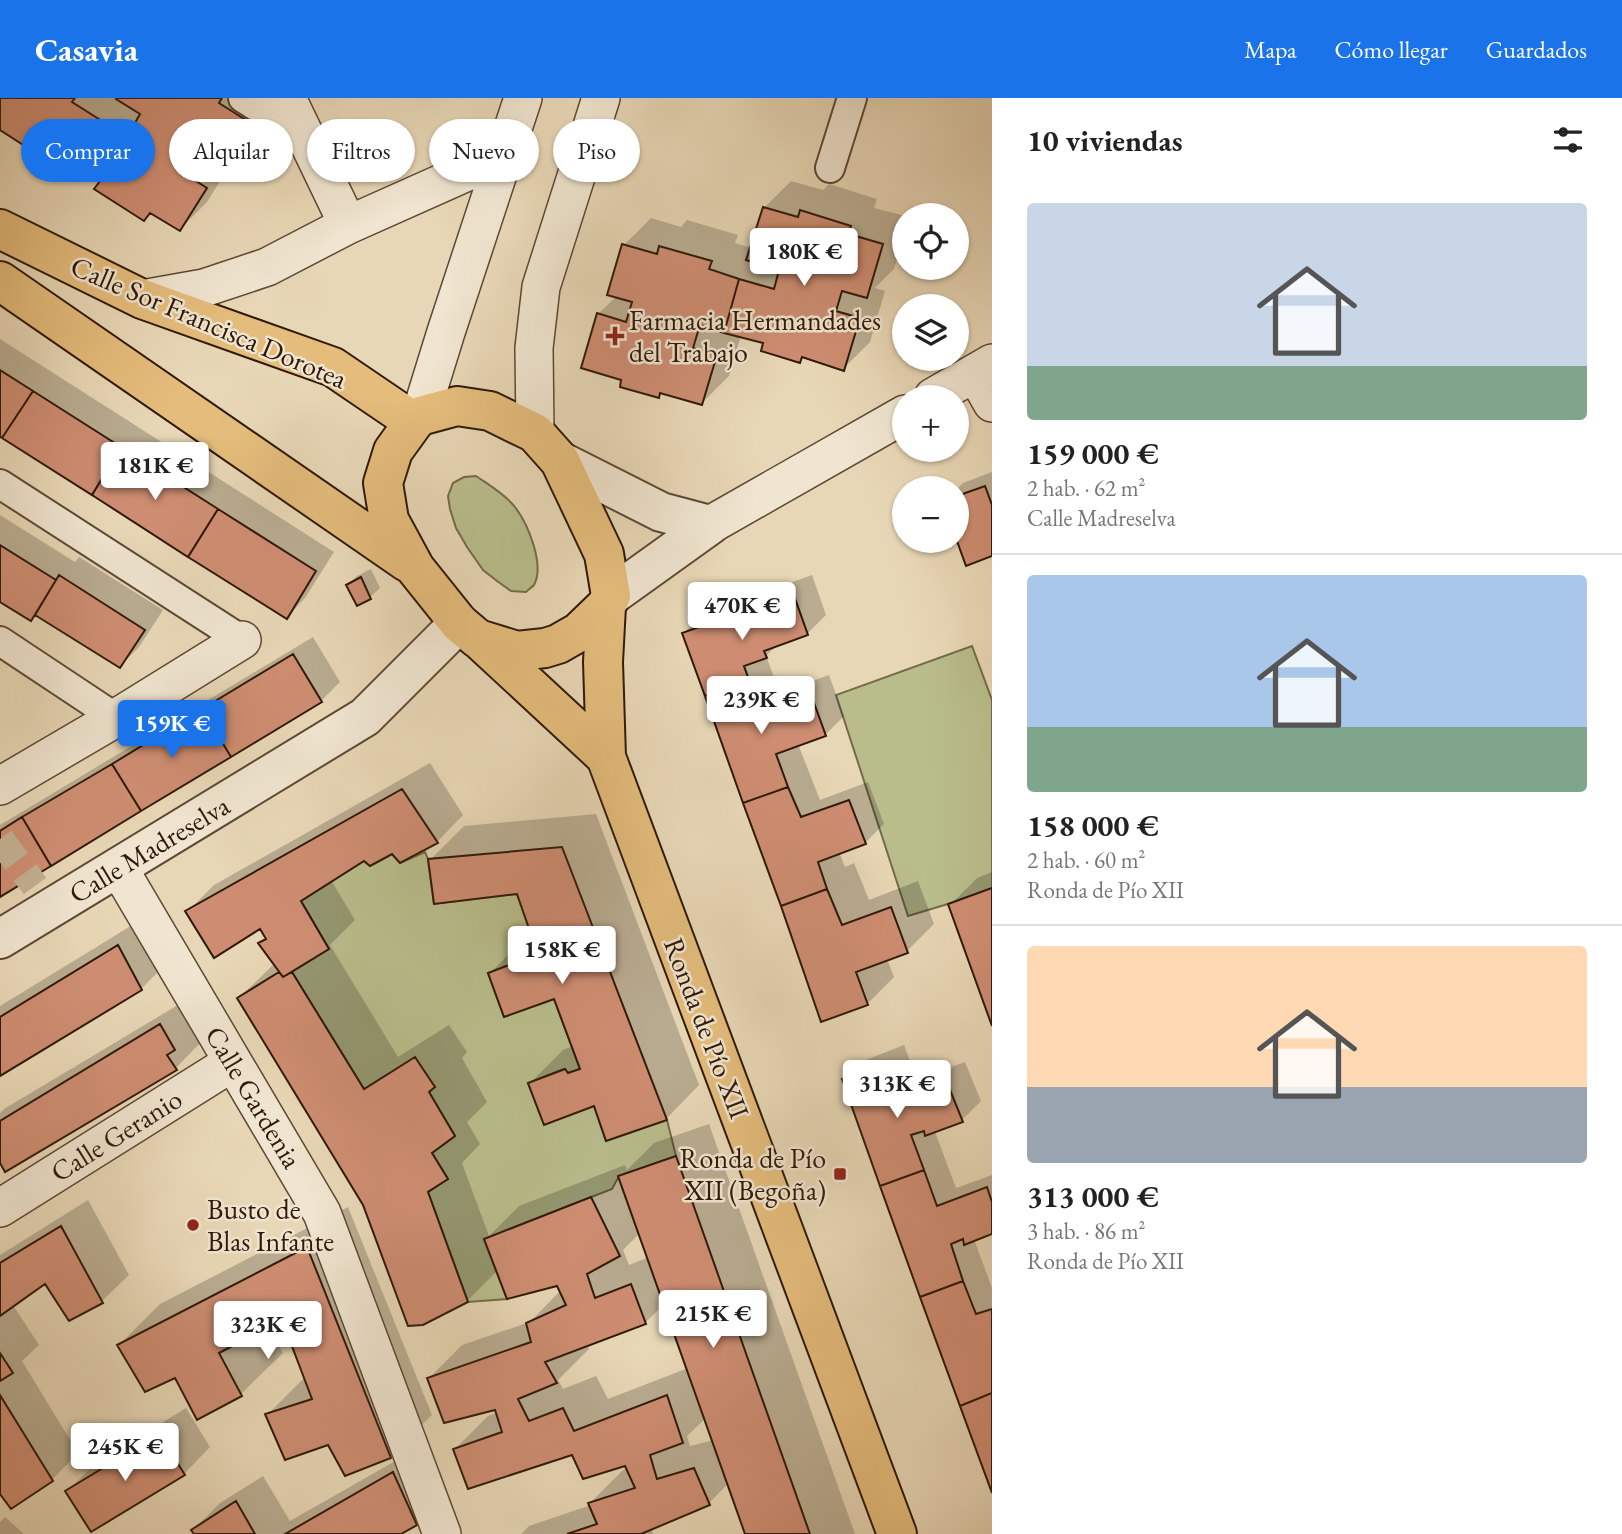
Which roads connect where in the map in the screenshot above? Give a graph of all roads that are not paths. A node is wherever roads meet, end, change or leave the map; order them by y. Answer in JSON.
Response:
{"nodes":[{"id":1,"x":243,"y":98,"type":"edge"},
{"id":2,"x":287,"y":98,"type":"edge"},
{"id":3,"x":523,"y":98,"type":"edge"},
{"id":4,"x":601,"y":98,"type":"edge"},
{"id":5,"x":852,"y":98,"type":"edge"},
{"id":6,"x":516,"y":119,"type":"edge"},
{"id":7,"x":306,"y":138,"type":"junction"},
{"id":8,"x":830,"y":168,"type":"dead end"},
{"id":9,"x":444,"y":182,"type":"edge"},
{"id":10,"x":496,"y":182,"type":"edge"},
{"id":11,"x":348,"y":225,"type":"junction"},
{"id":12,"x":0,"y":229,"type":"edge"},
{"id":13,"x":0,"y":281,"type":"edge"},
{"id":14,"x":142,"y":299,"type":"junction"},
{"id":15,"x":986,"y":380,"type":"edge"},
{"id":16,"x":969,"y":385,"type":"edge"},
{"id":17,"x":417,"y":419,"type":"junction"},
{"id":18,"x":892,"y":421,"type":"edge"},
{"id":19,"x":535,"y":433,"type":"junction"},
{"id":20,"x":559,"y":461,"type":"junction"},
{"id":21,"x":0,"y":484,"type":"edge"},
{"id":22,"x":710,"y":526,"type":"junction"},
{"id":23,"x":415,"y":568,"type":"junction"},
{"id":24,"x":609,"y":601,"type":"junction"},
{"id":25,"x":468,"y":631,"type":"junction"},
{"id":26,"x":243,"y":640,"type":"joint"},
{"id":27,"x":0,"y":641,"type":"edge"},
{"id":28,"x":116,"y":718,"type":"junction"},
{"id":29,"x":606,"y":757,"type":"junction"},
{"id":30,"x":0,"y":786,"type":"edge"},
{"id":31,"x":118,"y":867,"type":"junction"},
{"id":32,"x":0,"y":939,"type":"edge"},
{"id":33,"x":233,"y":1062,"type":"junction"},
{"id":34,"x":0,"y":1208,"type":"edge"},
{"id":35,"x":442,"y":1534,"type":"edge"},
{"id":36,"x":897,"y":1534,"type":"edge"}],
"edges":[{"from":1,"to":7,"type":"street"},
{"from":2,"to":7,"type":"street"},
{"from":3,"to":6,"type":"street"},
{"from":4,"to":19,"type":"street"},
{"from":5,"to":8,"type":"street"},
{"from":7,"to":11,"type":"street"},
{"from":9,"to":11,"type":"street"},
{"from":10,"to":17,"type":"street"},
{"from":11,"to":14,"type":"street"},
{"from":12,"to":14,"type":"main road","name":"Calle Sor Francisca Dorotea"},
{"from":13,"to":23,"type":"main road","name":"Calle Sor Francisca Dorotea"},
{"from":14,"to":17,"type":"main road","name":"Calle Sor Francisca Dorotea"},
{"from":15,"to":16,"type":"street"},
{"from":17,"to":19,"type":"main road"},
{"from":17,"to":23,"type":"main road"},
{"from":18,"to":22,"type":"street"},
{"from":19,"to":20,"type":"main road"},
{"from":20,"to":22,"type":"street"},
{"from":20,"to":24,"type":"main road"},
{"from":21,"to":26,"type":"street"},
{"from":22,"to":24,"type":"street"},
{"from":23,"to":25,"type":"main road"},
{"from":24,"to":25,"type":"main road"},
{"from":24,"to":29,"type":"main road","name":"Ronda de Pío XII"},
{"from":25,"to":29,"type":"main road","name":"Ronda de Pío XII"},
{"from":25,"to":31,"type":"street","name":"Calle Madreselva"},
{"from":26,"to":28,"type":"street"},
{"from":27,"to":28,"type":"street"},
{"from":28,"to":30,"type":"street"},
{"from":29,"to":36,"type":"main road","name":"Ronda de Pío XII"},
{"from":31,"to":32,"type":"street","name":"Calle Madreselva"},
{"from":31,"to":33,"type":"street","name":"Calle Gardenia"},
{"from":33,"to":34,"type":"street","name":"Calle Geranio"},
{"from":33,"to":35,"type":"street","name":"Calle Gardenia"}]}
